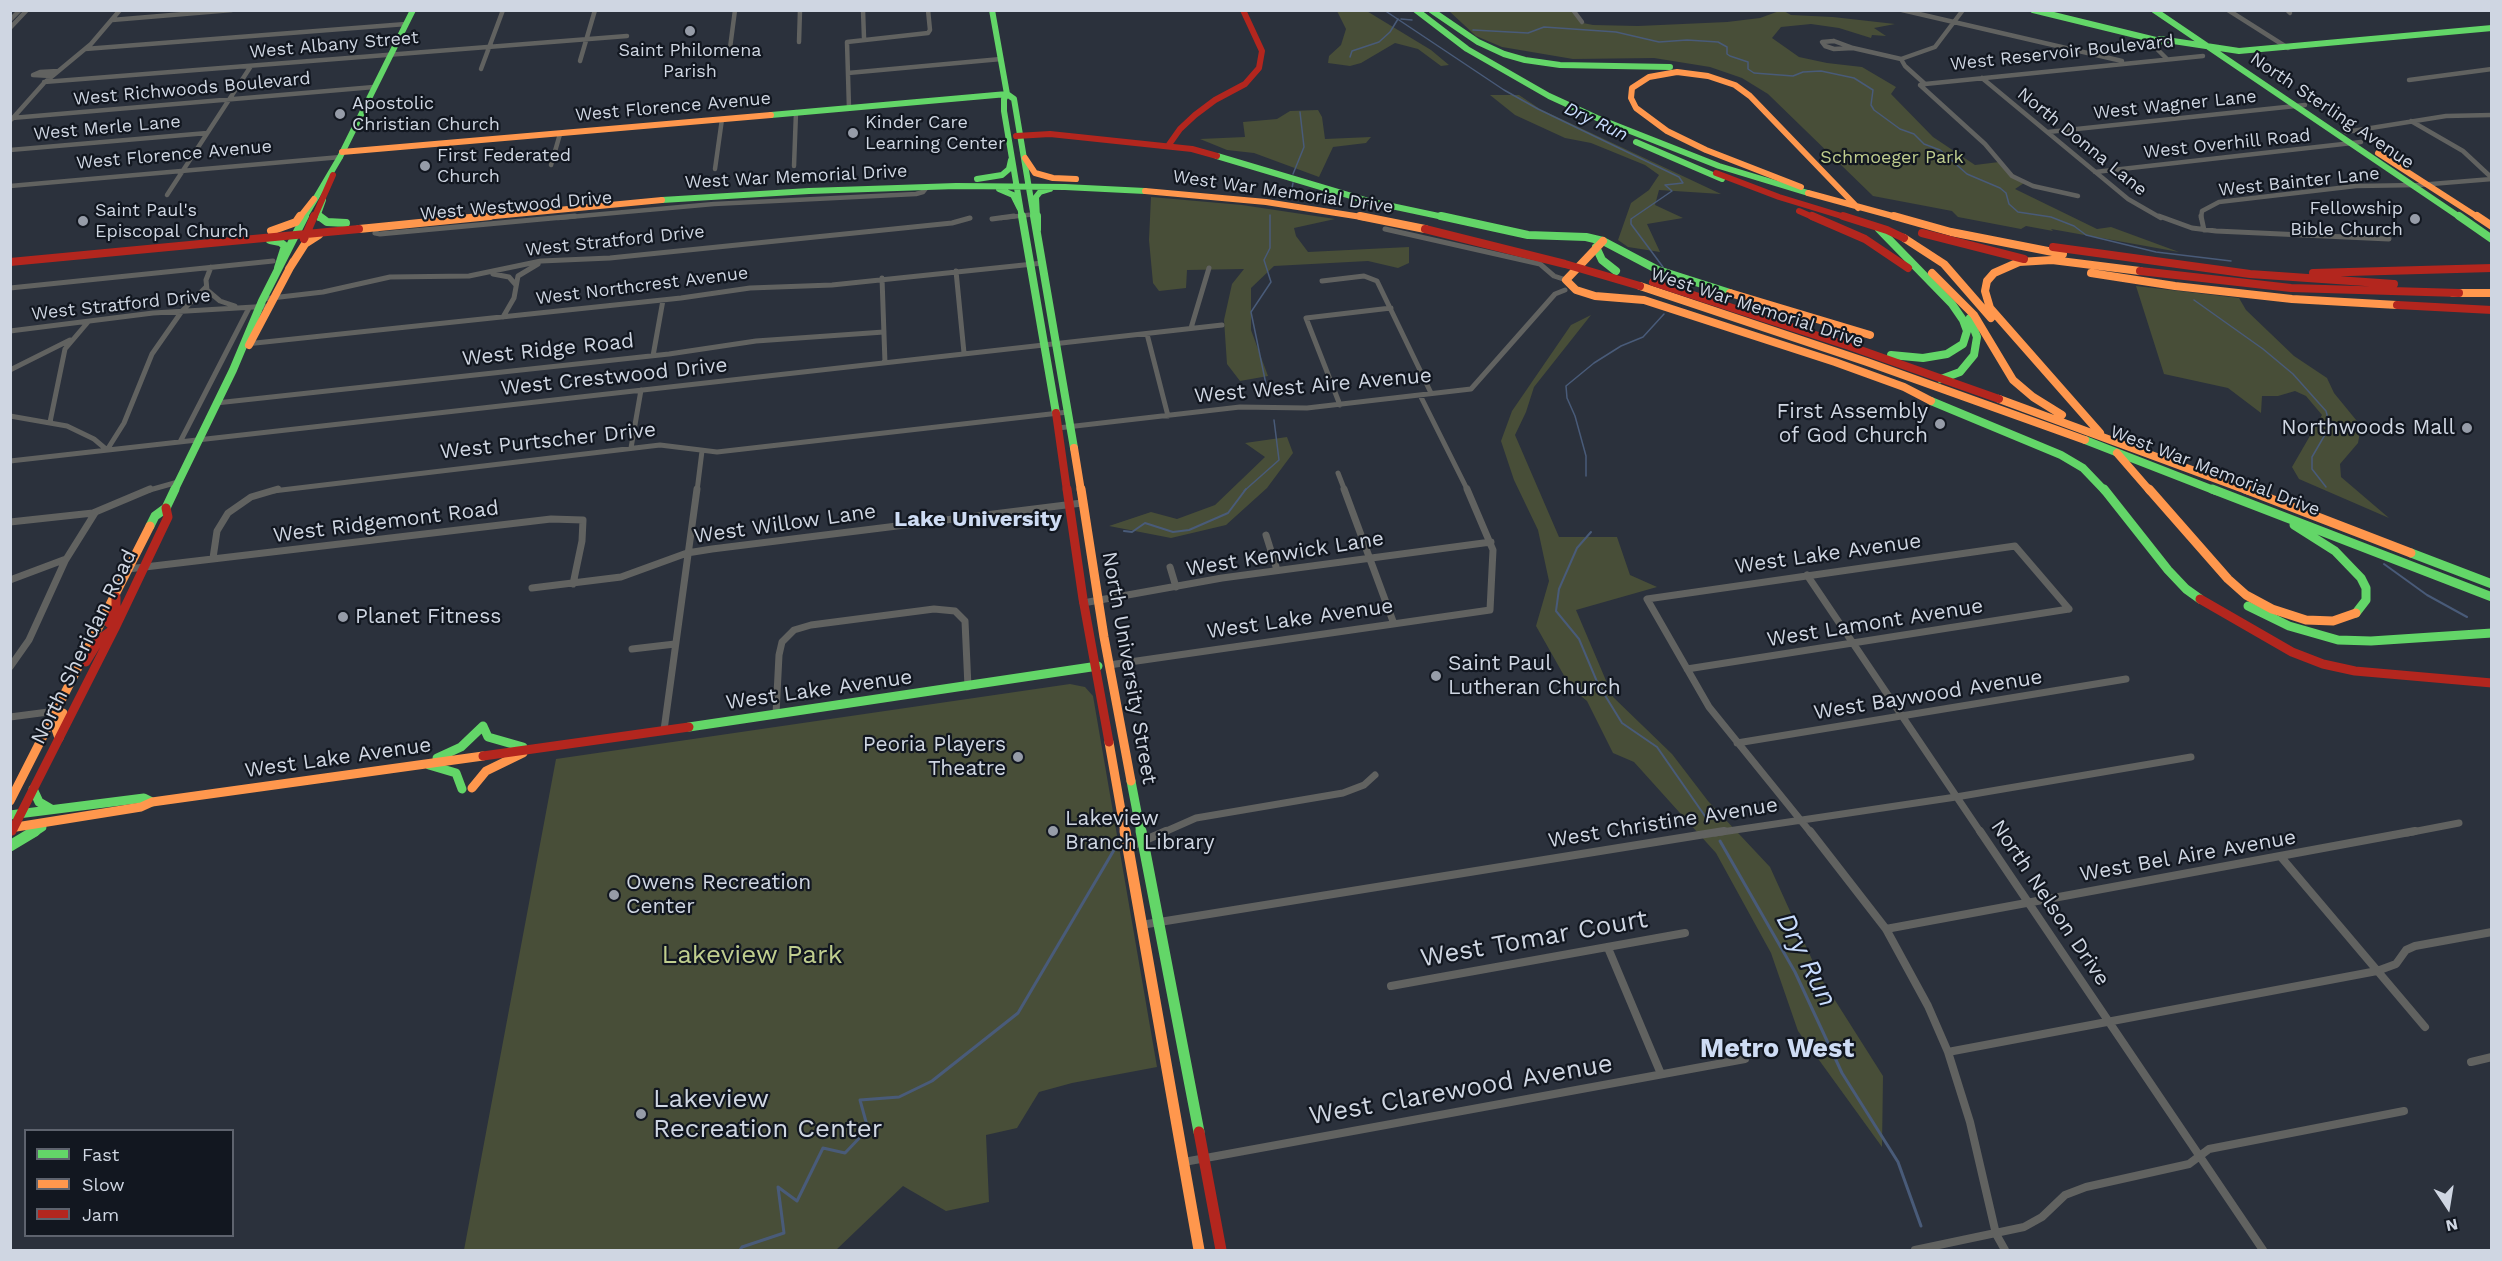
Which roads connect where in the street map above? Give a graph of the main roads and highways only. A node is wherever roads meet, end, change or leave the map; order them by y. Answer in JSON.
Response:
{"nodes":[{"id":1,"x":413,"y":10,"type":"edge"},
{"id":2,"x":993,"y":10,"type":"edge"},
{"id":3,"x":1243,"y":10,"type":"edge"},
{"id":4,"x":1416,"y":10,"type":"edge"},
{"id":5,"x":1426,"y":10,"type":"edge"},
{"id":6,"x":1431,"y":10,"type":"edge"},
{"id":7,"x":2032,"y":10,"type":"edge"},
{"id":8,"x":2154,"y":10,"type":"edge"},
{"id":9,"x":2163,"y":10,"type":"edge"},
{"id":10,"x":2489,"y":30,"type":"edge"},
{"id":11,"x":2194,"y":37,"type":"junction"},
{"id":12,"x":2158,"y":39,"type":"junction"},
{"id":13,"x":2178,"y":42,"type":"junction"},
{"id":14,"x":2194,"y":48,"type":"junction"},
{"id":15,"x":2288,"y":48,"type":"junction"},
{"id":16,"x":1467,"y":49,"type":"junction"},
{"id":17,"x":2222,"y":53,"type":"junction"},
{"id":18,"x":2248,"y":54,"type":"junction"},
{"id":19,"x":2241,"y":62,"type":"junction"},
{"id":20,"x":1007,"y":94,"type":"junction"},
{"id":21,"x":2300,"y":105,"type":"junction"},
{"id":22,"x":1004,"y":113,"type":"junction"},
{"id":23,"x":1608,"y":130,"type":"junction"},
{"id":24,"x":1021,"y":135,"type":"junction"},
{"id":25,"x":1007,"y":136,"type":"junction"},
{"id":26,"x":2356,"y":143,"type":"junction"},
{"id":27,"x":1168,"y":146,"type":"junction"},
{"id":28,"x":341,"y":155,"type":"junction"},
{"id":29,"x":1025,"y":158,"type":"junction"},
{"id":30,"x":1011,"y":160,"type":"junction"},
{"id":31,"x":1719,"y":166,"type":"junction"},
{"id":32,"x":976,"y":179,"type":"junction"},
{"id":33,"x":1116,"y":182,"type":"junction"},
{"id":34,"x":1015,"y":183,"type":"junction"},
{"id":35,"x":1029,"y":183,"type":"junction"},
{"id":36,"x":2419,"y":185,"type":"junction"},
{"id":37,"x":927,"y":187,"type":"junction"},
{"id":38,"x":1065,"y":187,"type":"junction"},
{"id":39,"x":1802,"y":187,"type":"junction"},
{"id":40,"x":1846,"y":192,"type":"junction"},
{"id":41,"x":318,"y":200,"type":"junction"},
{"id":42,"x":667,"y":200,"type":"junction"},
{"id":43,"x":1021,"y":212,"type":"junction"},
{"id":44,"x":1036,"y":214,"type":"junction"},
{"id":45,"x":401,"y":219,"type":"junction"},
{"id":46,"x":2492,"y":226,"type":"edge"},
{"id":47,"x":378,"y":227,"type":"junction"},
{"id":48,"x":302,"y":231,"type":"junction"},
{"id":49,"x":240,"y":234,"type":"junction"},
{"id":50,"x":2492,"y":239,"type":"edge"},
{"id":51,"x":1896,"y":242,"type":"junction"},
{"id":52,"x":212,"y":243,"type":"junction"},
{"id":53,"x":1597,"y":246,"type":"junction"},
{"id":54,"x":2062,"y":248,"type":"junction"},
{"id":55,"x":10,"y":256,"type":"edge"},
{"id":56,"x":10,"y":262,"type":"edge"},
{"id":57,"x":1579,"y":263,"type":"junction"},
{"id":58,"x":276,"y":265,"type":"junction"},
{"id":59,"x":2492,"y":268,"type":"edge"},
{"id":60,"x":289,"y":269,"type":"junction"},
{"id":61,"x":1616,"y":271,"type":"junction"},
{"id":62,"x":2492,"y":286,"type":"edge"},
{"id":63,"x":2459,"y":293,"type":"junction"},
{"id":64,"x":2492,"y":293,"type":"edge"},
{"id":65,"x":2492,"y":310,"type":"edge"},
{"id":66,"x":1870,"y":335,"type":"dead end"},
{"id":67,"x":1967,"y":336,"type":"junction"},
{"id":68,"x":247,"y":344,"type":"junction"},
{"id":69,"x":1849,"y":346,"type":"junction"},
{"id":70,"x":1896,"y":372,"type":"junction"},
{"id":71,"x":1942,"y":379,"type":"junction"},
{"id":72,"x":2112,"y":439,"type":"junction"},
{"id":73,"x":2234,"y":495,"type":"junction"},
{"id":74,"x":166,"y":508,"type":"junction"},
{"id":75,"x":2492,"y":584,"type":"edge"},
{"id":76,"x":116,"y":593,"type":"junction"},
{"id":77,"x":2492,"y":597,"type":"edge"},
{"id":78,"x":115,"y":628,"type":"junction"},
{"id":79,"x":2492,"y":633,"type":"edge"},
{"id":80,"x":1109,"y":665,"type":"junction"},
{"id":81,"x":1094,"y":667,"type":"junction"},
{"id":82,"x":75,"y":672,"type":"junction"},
{"id":83,"x":2492,"y":683,"type":"edge"},
{"id":84,"x":56,"y":711,"type":"junction"},
{"id":85,"x":59,"y":738,"type":"junction"},
{"id":86,"x":533,"y":748,"type":"junction"},
{"id":87,"x":420,"y":764,"type":"junction"},
{"id":88,"x":33,"y":789,"type":"junction"},
{"id":89,"x":13,"y":794,"type":"edge"},
{"id":90,"x":10,"y":801,"type":"edge"},
{"id":91,"x":152,"y":802,"type":"junction"},
{"id":92,"x":51,"y":809,"type":"junction"},
{"id":93,"x":15,"y":815,"type":"edge"},
{"id":94,"x":52,"y":822,"type":"junction"},
{"id":95,"x":12,"y":830,"type":"edge"},
{"id":96,"x":10,"y":846,"type":"edge"},
{"id":97,"x":1199,"y":1251,"type":"edge"},
{"id":98,"x":1221,"y":1251,"type":"edge"}],
"edges":[{"from":1,"to":28,"type":"main road","name":"North Sheridan Road"},
{"from":2,"to":20,"type":"main road","name":"North University Street"},
{"from":3,"to":27,"type":"main road"},
{"from":4,"to":16,"type":"main road"},
{"from":5,"to":39,"type":"main road"},
{"from":6,"to":40,"type":"main road"},
{"from":7,"to":12,"type":"main road"},
{"from":8,"to":11,"type":"main road","name":"North Sterling Avenue"},
{"from":9,"to":17,"type":"main road","name":"North Sterling Avenue"},
{"from":10,"to":15,"type":"main road"},
{"from":11,"to":13,"type":"main road"},
{"from":11,"to":17,"type":"main road","name":"North Sterling Avenue"},
{"from":12,"to":13,"type":"main road"},
{"from":12,"to":14,"type":"main road"},
{"from":13,"to":17,"type":"main road"},
{"from":14,"to":17,"type":"main road"},
{"from":14,"to":17,"type":"main road"},
{"from":15,"to":17,"type":"main road"},
{"from":15,"to":18,"type":"main road"},
{"from":16,"to":23,"type":"main road"},
{"from":16,"to":31,"type":"main road"},
{"from":17,"to":18,"type":"main road"},
{"from":17,"to":19,"type":"main road","name":"North Sterling Avenue"},
{"from":17,"to":21,"type":"main road","name":"North Sterling Avenue"},
{"from":18,"to":19,"type":"main road"},
{"from":19,"to":21,"type":"main road","name":"North Sterling Avenue"},
{"from":20,"to":22,"type":"main road","name":"North University Street"},
{"from":20,"to":24,"type":"main road","name":"North University Street"},
{"from":20,"to":28,"type":"main road","name":"West Florence Avenue"},
{"from":21,"to":26,"type":"main road","name":"North Sterling Avenue"},
{"from":21,"to":26,"type":"main road","name":"North Sterling Avenue"},
{"from":22,"to":24,"type":"main road"},
{"from":22,"to":25,"type":"main road","name":"North University Street"},
{"from":23,"to":67,"type":"main road"},
{"from":23,"to":79,"type":"main road"},
{"from":24,"to":25,"type":"main road"},
{"from":24,"to":27,"type":"main road"},
{"from":24,"to":29,"type":"main road","name":"North University Street"},
{"from":25,"to":30,"type":"main road","name":"North University Street"},
{"from":26,"to":36,"type":"main road","name":"North Sterling Avenue"},
{"from":27,"to":53,"type":"main road"},
{"from":28,"to":41,"type":"main road","name":"North Sheridan Road"},
{"from":29,"to":33,"type":"main road"},
{"from":29,"to":35,"type":"main road","name":"North University Street"},
{"from":30,"to":32,"type":"main road"},
{"from":30,"to":34,"type":"main road","name":"North University Street"},
{"from":31,"to":63,"type":"main road"},
{"from":31,"to":65,"type":"main road"},
{"from":32,"to":34,"type":"main road","name":"West War Memorial Drive"},
{"from":32,"to":42,"type":"main road","name":"West War Memorial Drive"},
{"from":33,"to":35,"type":"main road","name":"West War Memorial Drive"},
{"from":33,"to":57,"type":"main road","name":"West War Memorial Drive"},
{"from":34,"to":35,"type":"main road","name":"West War Memorial Drive"},
{"from":34,"to":37,"type":"main road","name":"West War Memorial Drive"},
{"from":34,"to":43,"type":"main road","name":"North University Street"},
{"from":35,"to":38,"type":"main road","name":"West War Memorial Drive"},
{"from":35,"to":44,"type":"main road","name":"North University Street"},
{"from":36,"to":46,"type":"main road","name":"North Sterling Avenue"},
{"from":36,"to":50,"type":"main road","name":"North Sterling Avenue"},
{"from":37,"to":42,"type":"main road","name":"West War Memorial Drive"},
{"from":37,"to":43,"type":"main road"},
{"from":38,"to":44,"type":"main road"},
{"from":38,"to":57,"type":"main road","name":"West War Memorial Drive"},
{"from":39,"to":40,"type":"main road"},
{"from":39,"to":54,"type":"main road"},
{"from":40,"to":51,"type":"main road"},
{"from":41,"to":45,"type":"main road"},
{"from":41,"to":48,"type":"main road","name":"North Sheridan Road"},
{"from":41,"to":49,"type":"main road"},
{"from":42,"to":45,"type":"main road","name":"West War Memorial Drive"},
{"from":42,"to":47,"type":"main road","name":"West War Memorial Drive"},
{"from":43,"to":81,"type":"main road","name":"North University Street"},
{"from":44,"to":80,"type":"main road","name":"North University Street"},
{"from":45,"to":48,"type":"main road","name":"West War Memorial Drive"},
{"from":47,"to":48,"type":"main road","name":"West War Memorial Drive"},
{"from":47,"to":60,"type":"main road"},
{"from":48,"to":49,"type":"main road","name":"West War Memorial Drive"},
{"from":48,"to":52,"type":"main road","name":"West War Memorial Drive"},
{"from":48,"to":58,"type":"main road","name":"North Sheridan Road"},
{"from":48,"to":60,"type":"main road","name":"North Sheridan Road"},
{"from":49,"to":55,"type":"main road","name":"West War Memorial Drive"},
{"from":51,"to":67,"type":"main road"},
{"from":51,"to":71,"type":"main road"},
{"from":51,"to":72,"type":"main road"},
{"from":52,"to":56,"type":"main road","name":"West War Memorial Drive"},
{"from":52,"to":58,"type":"main road"},
{"from":53,"to":57,"type":"main road"},
{"from":53,"to":61,"type":"main road"},
{"from":53,"to":66,"type":"main road"},
{"from":54,"to":59,"type":"main road"},
{"from":54,"to":62,"type":"main road"},
{"from":57,"to":61,"type":"main road","name":"West War Memorial Drive"},
{"from":57,"to":70,"type":"main road","name":"West War Memorial Drive"},
{"from":57,"to":83,"type":"main road"},
{"from":58,"to":68,"type":"main road","name":"North Sheridan Road"},
{"from":60,"to":68,"type":"main road","name":"North Sheridan Road"},
{"from":61,"to":69,"type":"main road","name":"West War Memorial Drive"},
{"from":63,"to":64,"type":"main road"},
{"from":63,"to":73,"type":"main road"},
{"from":67,"to":69,"type":"main road"},
{"from":68,"to":74,"type":"main road","name":"North Sheridan Road"},
{"from":69,"to":71,"type":"main road","name":"West War Memorial Drive"},
{"from":70,"to":71,"type":"main road"},
{"from":70,"to":73,"type":"main road","name":"West War Memorial Drive"},
{"from":71,"to":72,"type":"main road","name":"West War Memorial Drive"},
{"from":72,"to":75,"type":"main road","name":"West War Memorial Drive"},
{"from":73,"to":77,"type":"main road","name":"West War Memorial Drive"},
{"from":74,"to":76,"type":"main road","name":"North Sheridan Road"},
{"from":74,"to":78,"type":"main road","name":"North Sheridan Road"},
{"from":76,"to":78,"type":"main road"},
{"from":76,"to":82,"type":"main road","name":"North Sheridan Road"},
{"from":78,"to":82,"type":"main road"},
{"from":78,"to":85,"type":"main road","name":"North Sheridan Road"},
{"from":80,"to":81,"type":"main road","name":"West Lake Avenue"},
{"from":80,"to":98,"type":"main road","name":"North University Street"},
{"from":81,"to":86,"type":"main road","name":"West Lake Avenue"},
{"from":81,"to":97,"type":"main road","name":"North University Street"},
{"from":82,"to":84,"type":"main road","name":"North Sheridan Road"},
{"from":84,"to":85,"type":"main road"},
{"from":84,"to":89,"type":"main road","name":"North Sheridan Road"},
{"from":85,"to":88,"type":"main road","name":"North Sheridan Road"},
{"from":86,"to":87,"type":"main road","name":"West Lake Avenue"},
{"from":86,"to":87,"type":"main road"},
{"from":86,"to":87,"type":"main road"},
{"from":87,"to":91,"type":"main road","name":"West Lake Avenue"},
{"from":88,"to":92,"type":"main road"},
{"from":88,"to":93,"type":"main road","name":"North Sheridan Road"},
{"from":89,"to":90,"type":"main road","name":"North Sheridan Road"},
{"from":91,"to":92,"type":"main road","name":"West Lake Avenue"},
{"from":91,"to":94,"type":"main road","name":"West Lake Avenue"},
{"from":92,"to":93,"type":"main road","name":"West Lake Avenue"},
{"from":93,"to":95,"type":"main road","name":"North Sheridan Road"},
{"from":94,"to":95,"type":"main road","name":"West Lake Avenue"},
{"from":94,"to":96,"type":"main road"}]}
